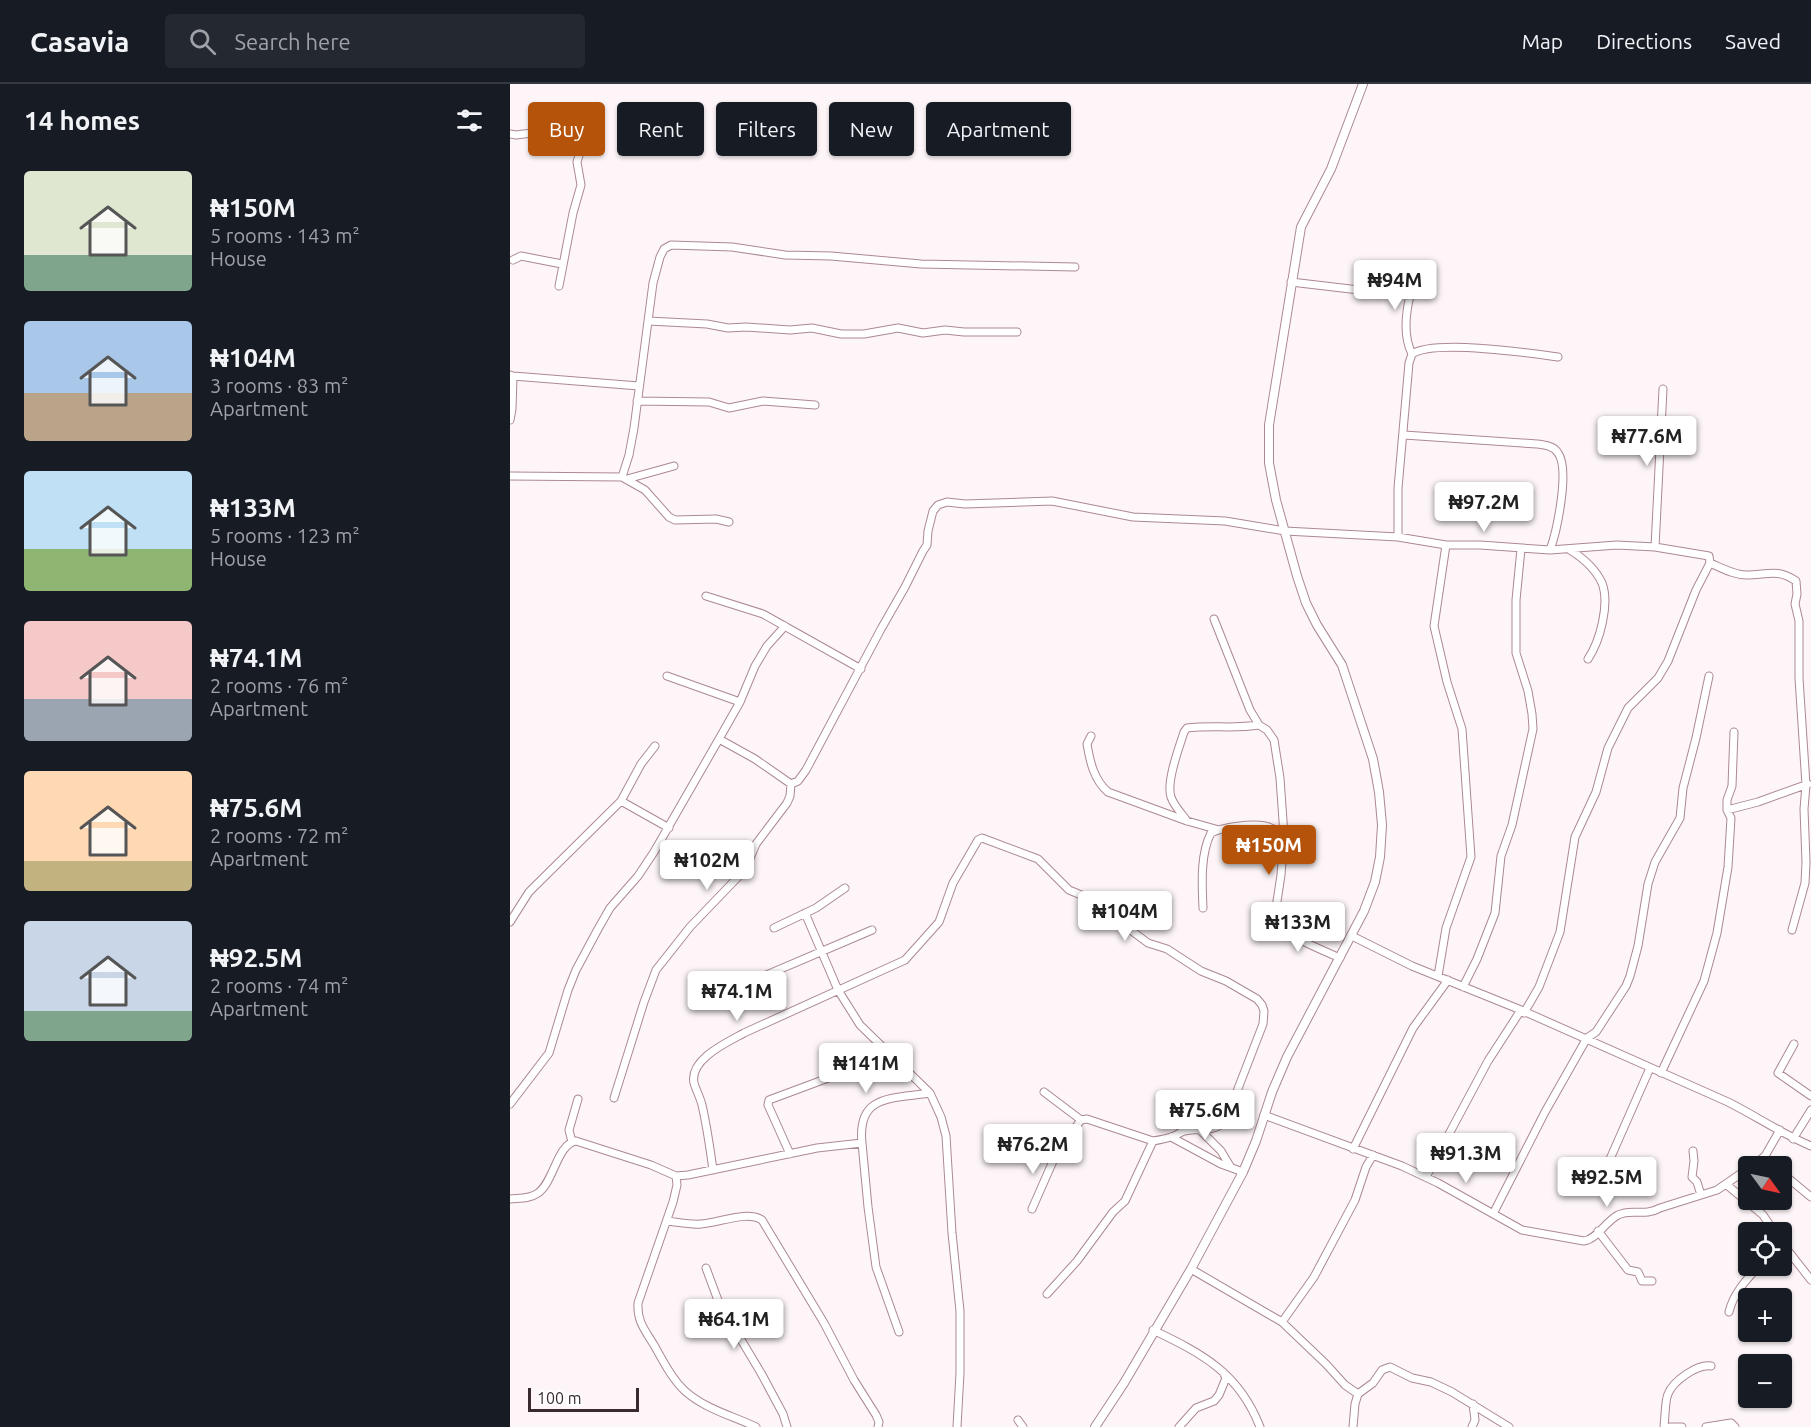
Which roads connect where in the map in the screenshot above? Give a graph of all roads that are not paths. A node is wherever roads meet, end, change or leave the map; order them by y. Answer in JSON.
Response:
{"nodes":[{"id":1,"x":1363,"y":84,"type":"edge"},
{"id":2,"x":510,"y":134,"type":"edge"},
{"id":3,"x":513,"y":260,"type":"dead end"},
{"id":4,"x":562,"y":264,"type":"junction"},
{"id":5,"x":1075,"y":267,"type":"dead end"},
{"id":6,"x":1418,"y":267,"type":"dead end"},
{"id":7,"x":1291,"y":282,"type":"junction"},
{"id":8,"x":559,"y":286,"type":"dead end"},
{"id":9,"x":1411,"y":291,"type":"junction"},
{"id":10,"x":648,"y":321,"type":"junction"},
{"id":11,"x":1017,"y":333,"type":"dead end"},
{"id":12,"x":1413,"y":354,"type":"junction"},
{"id":13,"x":1558,"y":357,"type":"dead end"},
{"id":14,"x":511,"y":376,"type":"edge"},
{"id":15,"x":639,"y":386,"type":"junction"},
{"id":16,"x":1663,"y":389,"type":"dead end"},
{"id":17,"x":637,"y":401,"type":"junction"},
{"id":18,"x":815,"y":405,"type":"dead end"},
{"id":19,"x":510,"y":420,"type":"edge"},
{"id":20,"x":1404,"y":435,"type":"junction"},
{"id":21,"x":674,"y":466,"type":"dead end"},
{"id":22,"x":510,"y":476,"type":"edge"},
{"id":23,"x":624,"y":478,"type":"junction"},
{"id":24,"x":729,"y":522,"type":"dead end"},
{"id":25,"x":1285,"y":531,"type":"junction"},
{"id":26,"x":1398,"y":537,"type":"junction"},
{"id":27,"x":1446,"y":545,"type":"junction"},
{"id":28,"x":1655,"y":547,"type":"junction"},
{"id":29,"x":1521,"y":549,"type":"junction"},
{"id":30,"x":1550,"y":550,"type":"junction"},
{"id":31,"x":1570,"y":550,"type":"junction"},
{"id":32,"x":1710,"y":563,"type":"junction"},
{"id":33,"x":706,"y":596,"type":"dead end"},
{"id":34,"x":1214,"y":619,"type":"dead end"},
{"id":35,"x":785,"y":627,"type":"junction"},
{"id":36,"x":1588,"y":659,"type":"dead end"},
{"id":37,"x":861,"y":669,"type":"junction"},
{"id":38,"x":667,"y":676,"type":"dead end"},
{"id":39,"x":1709,"y":676,"type":"dead end"},
{"id":40,"x":740,"y":702,"type":"junction"},
{"id":41,"x":1259,"y":725,"type":"junction"},
{"id":42,"x":1734,"y":732,"type":"dead end"},
{"id":43,"x":1091,"y":736,"type":"dead end"},
{"id":44,"x":719,"y":739,"type":"junction"},
{"id":45,"x":655,"y":746,"type":"dead end"},
{"id":46,"x":791,"y":784,"type":"junction"},
{"id":47,"x":1809,"y":784,"type":"edge"},
{"id":48,"x":621,"y":801,"type":"junction"},
{"id":49,"x":1727,"y":810,"type":"junction"},
{"id":50,"x":1187,"y":821,"type":"junction"},
{"id":51,"x":669,"y":828,"type":"junction"},
{"id":52,"x":1219,"y":830,"type":"junction"},
{"id":53,"x":1284,"y":835,"type":"junction"},
{"id":54,"x":1808,"y":883,"type":"edge"},
{"id":55,"x":845,"y":888,"type":"dead end"},
{"id":56,"x":1203,"y":908,"type":"dead end"},
{"id":57,"x":805,"y":913,"type":"junction"},
{"id":58,"x":510,"y":922,"type":"edge"},
{"id":59,"x":774,"y":928,"type":"dead end"},
{"id":60,"x":872,"y":930,"type":"dead end"},
{"id":61,"x":1792,"y":930,"type":"dead end"},
{"id":62,"x":1352,"y":936,"type":"junction"},
{"id":63,"x":823,"y":952,"type":"junction"},
{"id":64,"x":1340,"y":958,"type":"junction"},
{"id":65,"x":1438,"y":976,"type":"junction"},
{"id":66,"x":1448,"y":980,"type":"junction"},
{"id":67,"x":743,"y":985,"type":"dead end"},
{"id":68,"x":1462,"y":987,"type":"junction"},
{"id":69,"x":838,"y":990,"type":"junction"},
{"id":70,"x":1523,"y":1011,"type":"junction"},
{"id":71,"x":1587,"y":1038,"type":"junction"},
{"id":72,"x":1794,"y":1044,"type":"dead end"},
{"id":73,"x":889,"y":1053,"type":"junction"},
{"id":74,"x":1650,"y":1068,"type":"junction"},
{"id":75,"x":1661,"y":1073,"type":"junction"},
{"id":76,"x":1044,"y":1092,"type":"dead end"},
{"id":77,"x":930,"y":1093,"type":"junction"},
{"id":78,"x":1811,"y":1096,"type":"edge"},
{"id":79,"x":614,"y":1098,"type":"dead end"},
{"id":80,"x":579,"y":1099,"type":"dead end"},
{"id":81,"x":510,"y":1104,"type":"edge"},
{"id":82,"x":1811,"y":1110,"type":"edge"},
{"id":83,"x":1264,"y":1115,"type":"junction"},
{"id":84,"x":1081,"y":1120,"type":"junction"},
{"id":85,"x":1200,"y":1130,"type":"junction"},
{"id":86,"x":1780,"y":1130,"type":"junction"},
{"id":87,"x":1171,"y":1137,"type":"junction"},
{"id":88,"x":1793,"y":1139,"type":"junction"},
{"id":89,"x":1153,"y":1141,"type":"junction"},
{"id":90,"x":572,"y":1142,"type":"junction"},
{"id":91,"x":862,"y":1143,"type":"junction"},
{"id":92,"x":1811,"y":1146,"type":"edge"},
{"id":93,"x":1353,"y":1149,"type":"junction"},
{"id":94,"x":1058,"y":1150,"type":"junction"},
{"id":95,"x":1693,"y":1151,"type":"dead end"},
{"id":96,"x":790,"y":1154,"type":"junction"},
{"id":97,"x":1047,"y":1155,"type":"dead end"},
{"id":98,"x":1373,"y":1155,"type":"junction"},
{"id":99,"x":1765,"y":1156,"type":"edge"},
{"id":100,"x":1610,"y":1159,"type":"dead end"},
{"id":101,"x":1230,"y":1166,"type":"junction"},
{"id":102,"x":713,"y":1170,"type":"junction"},
{"id":103,"x":1243,"y":1172,"type":"junction"},
{"id":104,"x":676,"y":1176,"type":"junction"},
{"id":105,"x":1738,"y":1177,"type":"edge"},
{"id":106,"x":1426,"y":1178,"type":"junction"},
{"id":107,"x":1792,"y":1181,"type":"edge"},
{"id":108,"x":1727,"y":1185,"type":"junction"},
{"id":109,"x":1701,"y":1195,"type":"junction"},
{"id":110,"x":1811,"y":1197,"type":"edge"},
{"id":111,"x":510,"y":1199,"type":"edge"},
{"id":112,"x":1032,"y":1209,"type":"dead end"},
{"id":113,"x":1493,"y":1214,"type":"junction"},
{"id":114,"x":667,"y":1221,"type":"junction"},
{"id":115,"x":1767,"y":1222,"type":"edge"},
{"id":116,"x":1598,"y":1231,"type":"junction"},
{"id":117,"x":1792,"y":1256,"type":"edge"},
{"id":118,"x":706,"y":1268,"type":"dead end"},
{"id":119,"x":1191,"y":1269,"type":"junction"},
{"id":120,"x":1750,"y":1276,"type":"edge"},
{"id":121,"x":1811,"y":1280,"type":"edge"},
{"id":122,"x":1652,"y":1281,"type":"dead end"},
{"id":123,"x":1047,"y":1294,"type":"dead end"},
{"id":124,"x":1729,"y":1312,"type":"dead end"},
{"id":125,"x":1282,"y":1322,"type":"junction"},
{"id":126,"x":1153,"y":1330,"type":"junction"},
{"id":127,"x":899,"y":1332,"type":"dead end"},
{"id":128,"x":1710,"y":1366,"type":"dead end"},
{"id":129,"x":1221,"y":1370,"type":"junction"},
{"id":130,"x":1358,"y":1394,"type":"junction"},
{"id":131,"x":1473,"y":1404,"type":"junction"},
{"id":132,"x":1018,"y":1420,"type":"dead end"},
{"id":133,"x":786,"y":1426,"type":"edge"},
{"id":134,"x":756,"y":1427,"type":"edge"},
{"id":135,"x":878,"y":1427,"type":"edge"},
{"id":136,"x":957,"y":1427,"type":"edge"},
{"id":137,"x":1023,"y":1427,"type":"edge"},
{"id":138,"x":1095,"y":1427,"type":"edge"},
{"id":139,"x":1179,"y":1427,"type":"edge"},
{"id":140,"x":1260,"y":1427,"type":"edge"},
{"id":141,"x":1353,"y":1427,"type":"edge"},
{"id":142,"x":1472,"y":1427,"type":"edge"},
{"id":143,"x":1509,"y":1427,"type":"edge"},
{"id":144,"x":1664,"y":1427,"type":"edge"},
{"id":145,"x":1670,"y":1427,"type":"edge"},
{"id":146,"x":1682,"y":1427,"type":"edge"},
{"id":147,"x":1706,"y":1427,"type":"edge"},
{"id":148,"x":1735,"y":1427,"type":"edge"}],
"edges":[{"from":1,"to":7,"type":"street"},
{"from":2,"to":4,"type":"street"},
{"from":3,"to":4,"type":"street"},
{"from":4,"to":8,"type":"street"},
{"from":5,"to":10,"type":"street"},
{"from":6,"to":9,"type":"street"},
{"from":7,"to":9,"type":"street"},
{"from":7,"to":25,"type":"street"},
{"from":9,"to":12,"type":"street"},
{"from":10,"to":11,"type":"street"},
{"from":10,"to":15,"type":"street"},
{"from":12,"to":13,"type":"street"},
{"from":12,"to":20,"type":"street"},
{"from":14,"to":15,"type":"street"},
{"from":14,"to":19,"type":"street"},
{"from":15,"to":17,"type":"street"},
{"from":16,"to":28,"type":"street"},
{"from":17,"to":18,"type":"street"},
{"from":17,"to":23,"type":"street"},
{"from":20,"to":26,"type":"street"},
{"from":20,"to":30,"type":"street"},
{"from":21,"to":23,"type":"street"},
{"from":22,"to":23,"type":"street"},
{"from":23,"to":24,"type":"street"},
{"from":25,"to":26,"type":"street"},
{"from":25,"to":37,"type":"street"},
{"from":25,"to":62,"type":"street"},
{"from":26,"to":27,"type":"street"},
{"from":27,"to":29,"type":"street"},
{"from":27,"to":65,"type":"street"},
{"from":28,"to":31,"type":"street"},
{"from":28,"to":32,"type":"street"},
{"from":29,"to":30,"type":"street"},
{"from":29,"to":68,"type":"street"},
{"from":30,"to":31,"type":"street"},
{"from":31,"to":36,"type":"street"},
{"from":32,"to":47,"type":"street"},
{"from":32,"to":70,"type":"street"},
{"from":33,"to":35,"type":"street"},
{"from":34,"to":41,"type":"street"},
{"from":35,"to":37,"type":"street"},
{"from":35,"to":40,"type":"street"},
{"from":37,"to":46,"type":"street"},
{"from":38,"to":40,"type":"street"},
{"from":39,"to":71,"type":"street"},
{"from":40,"to":44,"type":"street"},
{"from":41,"to":50,"type":"street"},
{"from":41,"to":53,"type":"street"},
{"from":42,"to":49,"type":"street"},
{"from":43,"to":50,"type":"street"},
{"from":44,"to":46,"type":"street"},
{"from":44,"to":51,"type":"street"},
{"from":45,"to":48,"type":"street"},
{"from":46,"to":79,"type":"street"},
{"from":47,"to":49,"type":"street"},
{"from":47,"to":54,"type":"street"},
{"from":48,"to":51,"type":"street"},
{"from":48,"to":58,"type":"street"},
{"from":49,"to":75,"type":"street"},
{"from":50,"to":52,"type":"street"},
{"from":51,"to":81,"type":"street"},
{"from":52,"to":53,"type":"street"},
{"from":52,"to":56,"type":"street"},
{"from":53,"to":64,"type":"street"},
{"from":54,"to":61,"type":"street"},
{"from":55,"to":57,"type":"street"},
{"from":57,"to":59,"type":"street"},
{"from":57,"to":63,"type":"street"},
{"from":60,"to":63,"type":"street"},
{"from":62,"to":64,"type":"street"},
{"from":62,"to":65,"type":"street"},
{"from":63,"to":67,"type":"street"},
{"from":63,"to":69,"type":"street"},
{"from":64,"to":83,"type":"street"},
{"from":65,"to":66,"type":"street"},
{"from":66,"to":68,"type":"street"},
{"from":66,"to":93,"type":"street"},
{"from":68,"to":70,"type":"street"},
{"from":69,"to":73,"type":"street"},
{"from":69,"to":85,"type":"street"},
{"from":69,"to":102,"type":"street"},
{"from":70,"to":71,"type":"street"},
{"from":70,"to":106,"type":"street"},
{"from":71,"to":74,"type":"street"},
{"from":71,"to":113,"type":"street"},
{"from":72,"to":78,"type":"street"},
{"from":73,"to":77,"type":"street"},
{"from":73,"to":96,"type":"street"},
{"from":74,"to":75,"type":"street"},
{"from":74,"to":100,"type":"street"},
{"from":75,"to":86,"type":"street"},
{"from":76,"to":84,"type":"street"},
{"from":77,"to":91,"type":"street"},
{"from":77,"to":136,"type":"street"},
{"from":80,"to":90,"type":"street"},
{"from":82,"to":88,"type":"street"},
{"from":83,"to":93,"type":"street"},
{"from":83,"to":103,"type":"street"},
{"from":84,"to":89,"type":"street"},
{"from":84,"to":94,"type":"street"},
{"from":85,"to":87,"type":"street"},
{"from":85,"to":101,"type":"street"},
{"from":86,"to":88,"type":"street"},
{"from":86,"to":99,"type":"street"},
{"from":87,"to":89,"type":"street"},
{"from":87,"to":101,"type":"street"},
{"from":88,"to":92,"type":"street"},
{"from":89,"to":123,"type":"street"},
{"from":90,"to":104,"type":"street"},
{"from":90,"to":111,"type":"street"},
{"from":91,"to":96,"type":"street"},
{"from":91,"to":127,"type":"street"},
{"from":93,"to":98,"type":"street"},
{"from":94,"to":97,"type":"street"},
{"from":94,"to":112,"type":"street"},
{"from":95,"to":109,"type":"street"},
{"from":96,"to":102,"type":"street"},
{"from":98,"to":106,"type":"street"},
{"from":98,"to":125,"type":"street"},
{"from":101,"to":103,"type":"street"},
{"from":102,"to":104,"type":"street"},
{"from":103,"to":119,"type":"street"},
{"from":104,"to":114,"type":"street"},
{"from":105,"to":108,"type":"street"},
{"from":106,"to":113,"type":"street"},
{"from":107,"to":110,"type":"street"},
{"from":108,"to":109,"type":"street"},
{"from":108,"to":115,"type":"street"},
{"from":109,"to":116,"type":"street"},
{"from":113,"to":116,"type":"street"},
{"from":114,"to":134,"type":"street"},
{"from":114,"to":135,"type":"street"},
{"from":116,"to":122,"type":"street"},
{"from":117,"to":121,"type":"street"},
{"from":118,"to":133,"type":"street"},
{"from":119,"to":125,"type":"street"},
{"from":119,"to":126,"type":"street"},
{"from":120,"to":124,"type":"street"},
{"from":125,"to":130,"type":"street"},
{"from":126,"to":129,"type":"street"},
{"from":126,"to":138,"type":"street"},
{"from":128,"to":144,"type":"street"},
{"from":129,"to":139,"type":"street"},
{"from":129,"to":140,"type":"street"},
{"from":130,"to":131,"type":"street"},
{"from":130,"to":141,"type":"street"},
{"from":131,"to":142,"type":"street"},
{"from":131,"to":143,"type":"street"},
{"from":132,"to":137,"type":"street"},
{"from":145,"to":146,"type":"street"},
{"from":147,"to":148,"type":"street"}]}
